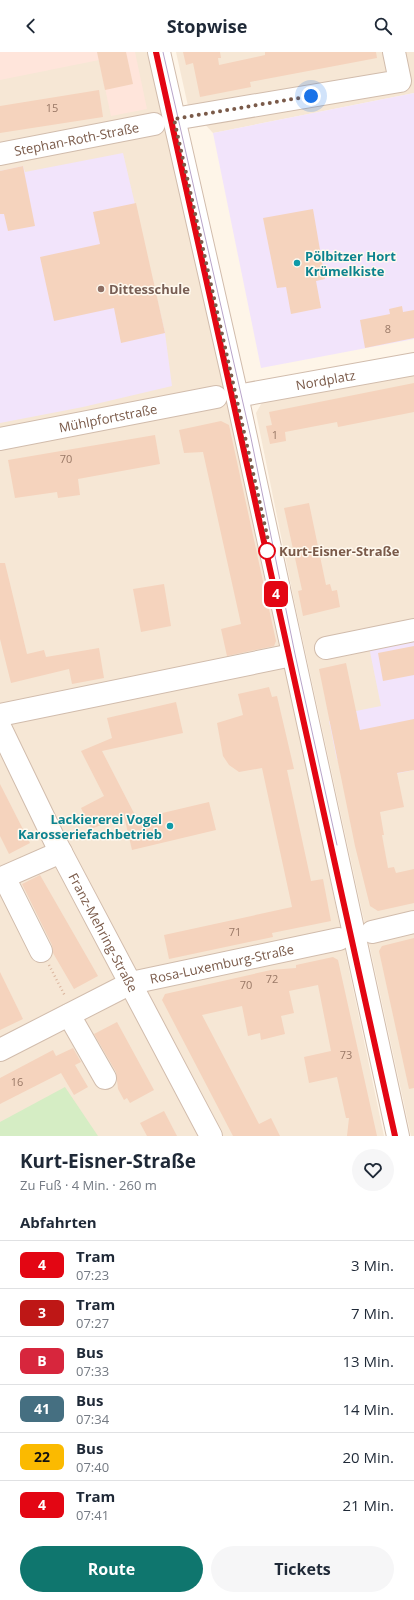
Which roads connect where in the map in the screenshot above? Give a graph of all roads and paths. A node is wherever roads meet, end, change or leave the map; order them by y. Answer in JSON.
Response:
{"nodes":[{"id":1,"x":159,"y":52,"type":"edge"},
{"id":2,"x":394,"y":52,"type":"edge"},
{"id":3,"x":164,"y":121,"type":"junction"},
{"id":4,"x":0,"y":154,"type":"edge"},
{"id":5,"x":414,"y":364,"type":"edge"},
{"id":6,"x":226,"y":397,"type":"junction"},
{"id":7,"x":0,"y":439,"type":"edge"},
{"id":8,"x":414,"y":630,"type":"edge"},
{"id":9,"x":326,"y":648,"type":"dead end"},
{"id":10,"x":292,"y":655,"type":"junction"},
{"id":11,"x":0,"y":715,"type":"edge"},
{"id":12,"x":0,"y":727,"type":"edge"},
{"id":13,"x":61,"y":852,"type":"junction"},
{"id":14,"x":414,"y":922,"type":"edge"},
{"id":15,"x":372,"y":932,"type":"dead end"},
{"id":16,"x":338,"y":939,"type":"dead end"},
{"id":17,"x":41,"y":951,"type":"joint"},
{"id":18,"x":131,"y":983,"type":"junction"},
{"id":19,"x":71,"y":1014,"type":"junction"},
{"id":20,"x":0,"y":1050,"type":"edge"},
{"id":21,"x":105,"y":1078,"type":"dead end"},
{"id":22,"x":211,"y":1136,"type":"edge"},
{"id":23,"x":398,"y":1136,"type":"edge"}],
"edges":[{"from":1,"to":3,"type":"street"},
{"from":2,"to":3,"type":"street"},
{"from":3,"to":4,"type":"street","name":"Stephan-Roth-Straße"},
{"from":3,"to":6,"type":"street"},
{"from":5,"to":6,"type":"street","name":"Nordplatz"},
{"from":6,"to":7,"type":"street","name":"Mühlpfortstraße"},
{"from":6,"to":10,"type":"street"},
{"from":8,"to":9,"type":"street"},
{"from":10,"to":11,"type":"street"},
{"from":10,"to":23,"type":"street"},
{"from":12,"to":13,"type":"street","name":"Franz-Mehring-Straße"},
{"from":13,"to":17,"type":"street"},
{"from":13,"to":18,"type":"street","name":"Franz-Mehring-Straße"},
{"from":14,"to":15,"type":"street"},
{"from":16,"to":18,"type":"street","name":"Rosa-Luxemburg-Straße"},
{"from":17,"to":19,"type":"path"},
{"from":18,"to":19,"type":"street","name":"Rosa-Luxemburg-Straße"},
{"from":18,"to":22,"type":"street","name":"Franz-Mehring-Straße"},
{"from":19,"to":20,"type":"street","name":"Rosa-Luxemburg-Straße"},
{"from":19,"to":21,"type":"street"}]}
